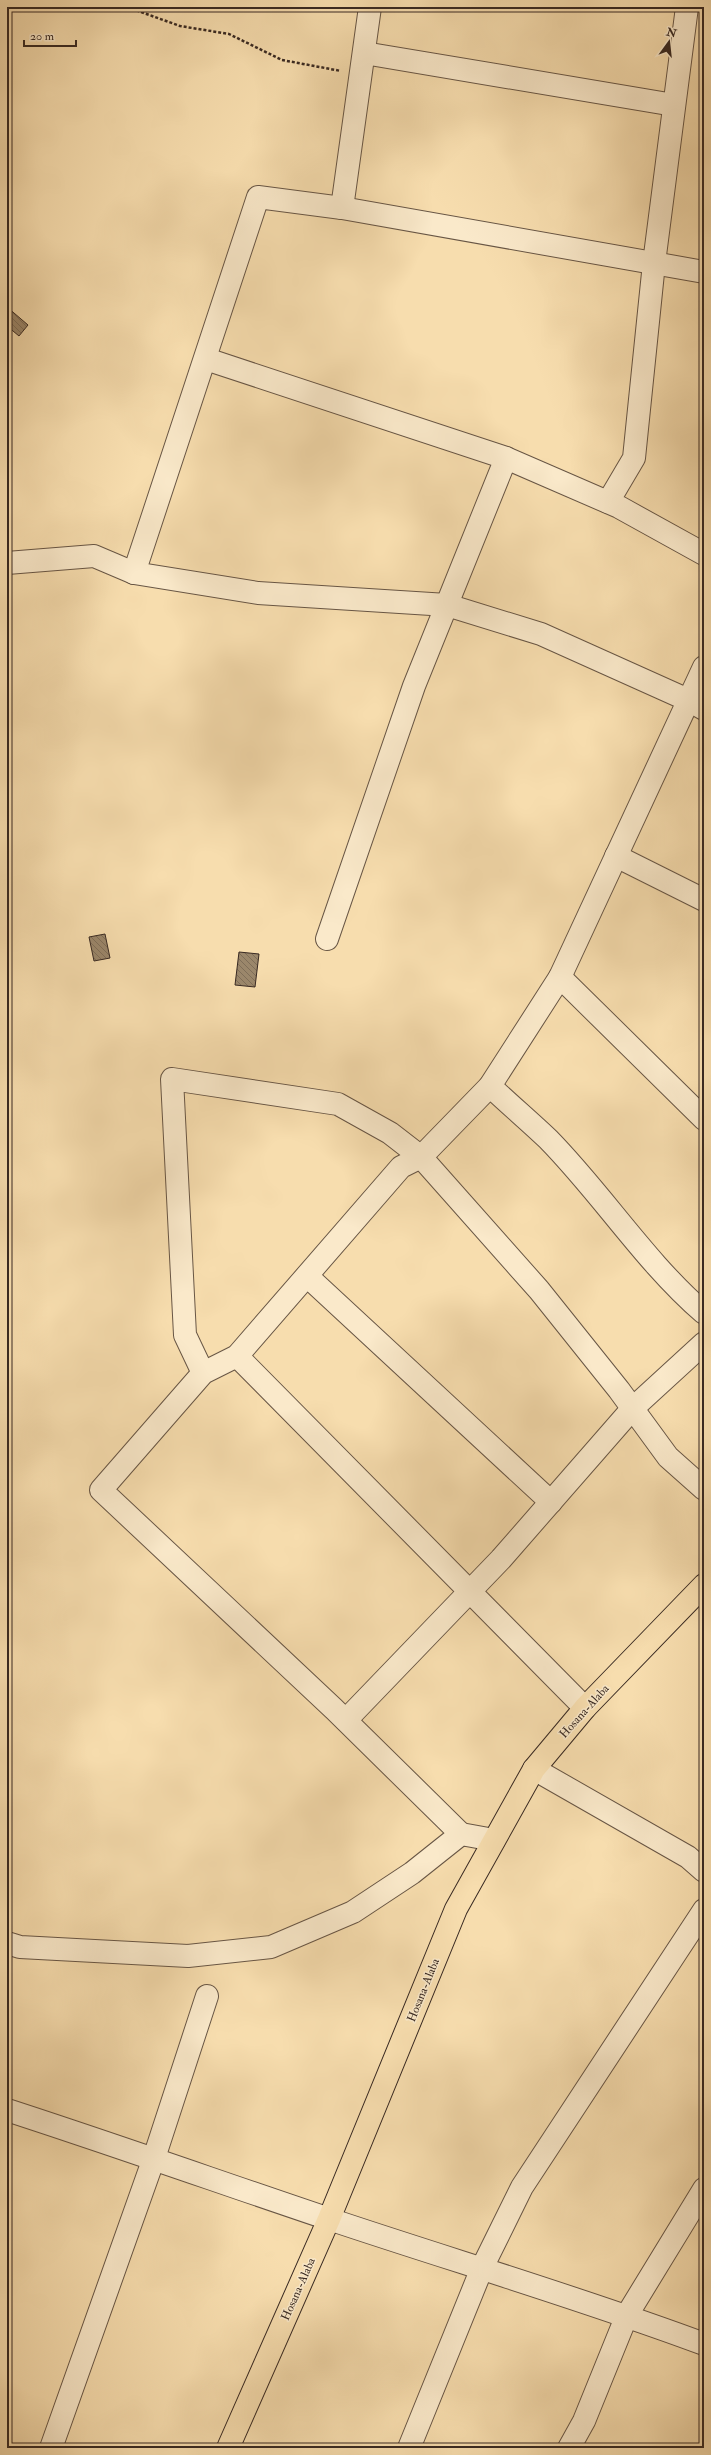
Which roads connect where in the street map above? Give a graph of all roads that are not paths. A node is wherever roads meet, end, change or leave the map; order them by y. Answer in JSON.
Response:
{"nodes":[{"id":1,"x":370,"y":7,"type":"edge"},
{"id":2,"x":687,"y":7,"type":"edge"},
{"id":3,"x":364,"y":53,"type":"junction"},
{"id":4,"x":674,"y":105,"type":"junction"},
{"id":5,"x":342,"y":208,"type":"junction"},
{"id":6,"x":654,"y":263,"type":"junction"},
{"id":7,"x":704,"y":272,"type":"edge"},
{"id":8,"x":206,"y":359,"type":"junction"},
{"id":9,"x":506,"y":458,"type":"junction"},
{"id":10,"x":608,"y":502,"type":"junction"},
{"id":11,"x":704,"y":554,"type":"edge"},
{"id":12,"x":7,"y":563,"type":"edge"},
{"id":13,"x":134,"y":573,"type":"junction"},
{"id":14,"x":447,"y":605,"type":"junction"},
{"id":15,"x":704,"y":667,"type":"edge"},
{"id":16,"x":696,"y":704,"type":"edge"},
{"id":17,"x":616,"y":856,"type":"junction"},
{"id":18,"x":704,"y":900,"type":"edge"},
{"id":19,"x":327,"y":939,"type":"dead end"},
{"id":20,"x":560,"y":977,"type":"junction"},
{"id":21,"x":490,"y":1086,"type":"junction"},
{"id":22,"x":704,"y":1119,"type":"edge"},
{"id":23,"x":421,"y":1157,"type":"junction"},
{"id":24,"x":307,"y":1276,"type":"junction"},
{"id":25,"x":704,"y":1313,"type":"edge"},
{"id":26,"x":704,"y":1343,"type":"edge"},
{"id":27,"x":238,"y":1356,"type":"junction"},
{"id":28,"x":202,"y":1373,"type":"junction"},
{"id":29,"x":632,"y":1409,"type":"junction"},
{"id":30,"x":704,"y":1489,"type":"edge"},
{"id":31,"x":550,"y":1502,"type":"junction"},
{"id":32,"x":704,"y":1585,"type":"edge"},
{"id":33,"x":470,"y":1591,"type":"junction"},
{"id":34,"x":585,"y":1708,"type":"junction"},
{"id":35,"x":346,"y":1720,"type":"junction"},
{"id":36,"x":534,"y":1769,"type":"junction"},
{"id":37,"x":461,"y":1834,"type":"junction"},
{"id":38,"x":494,"y":1840,"type":"junction"},
{"id":39,"x":704,"y":1871,"type":"edge"},
{"id":40,"x":704,"y":1910,"type":"edge"},
{"id":41,"x":7,"y":1943,"type":"edge"},
{"id":42,"x":207,"y":1996,"type":"dead end"},
{"id":43,"x":9,"y":2117,"type":"edge"},
{"id":44,"x":154,"y":2158,"type":"junction"},
{"id":45,"x":704,"y":2189,"type":"edge"},
{"id":46,"x":329,"y":2219,"type":"junction"},
{"id":47,"x":482,"y":2268,"type":"junction"},
{"id":48,"x":627,"y":2315,"type":"junction"},
{"id":49,"x":704,"y":2344,"type":"edge"},
{"id":50,"x":51,"y":2448,"type":"edge"},
{"id":51,"x":228,"y":2448,"type":"edge"},
{"id":52,"x":409,"y":2448,"type":"edge"},
{"id":53,"x":569,"y":2448,"type":"edge"}],
"edges":[{"from":1,"to":3,"type":"street"},
{"from":2,"to":4,"type":"street"},
{"from":3,"to":4,"type":"street"},
{"from":3,"to":5,"type":"street"},
{"from":4,"to":6,"type":"street"},
{"from":5,"to":6,"type":"street"},
{"from":5,"to":8,"type":"street"},
{"from":6,"to":7,"type":"street"},
{"from":6,"to":10,"type":"street"},
{"from":8,"to":9,"type":"street"},
{"from":8,"to":13,"type":"street"},
{"from":9,"to":10,"type":"street"},
{"from":9,"to":14,"type":"street"},
{"from":10,"to":11,"type":"street"},
{"from":12,"to":13,"type":"street"},
{"from":13,"to":14,"type":"street"},
{"from":14,"to":16,"type":"street"},
{"from":14,"to":19,"type":"street"},
{"from":15,"to":16,"type":"street"},
{"from":16,"to":17,"type":"street"},
{"from":17,"to":18,"type":"street"},
{"from":17,"to":20,"type":"street"},
{"from":20,"to":21,"type":"street"},
{"from":20,"to":22,"type":"street"},
{"from":21,"to":23,"type":"street"},
{"from":21,"to":25,"type":"street"},
{"from":23,"to":24,"type":"street"},
{"from":23,"to":28,"type":"street"},
{"from":23,"to":29,"type":"street"},
{"from":24,"to":27,"type":"street"},
{"from":24,"to":31,"type":"street"},
{"from":26,"to":29,"type":"street"},
{"from":27,"to":28,"type":"street"},
{"from":27,"to":33,"type":"street"},
{"from":28,"to":35,"type":"street"},
{"from":29,"to":30,"type":"street"},
{"from":29,"to":31,"type":"street"},
{"from":31,"to":33,"type":"street"},
{"from":32,"to":34,"type":"main road","name":"Hosana-Alaba"},
{"from":33,"to":34,"type":"street"},
{"from":33,"to":35,"type":"street"},
{"from":34,"to":36,"type":"main road","name":"Hosana-Alaba"},
{"from":35,"to":37,"type":"street"},
{"from":36,"to":38,"type":"main road","name":"Hosana-Alaba"},
{"from":36,"to":39,"type":"street"},
{"from":37,"to":38,"type":"street"},
{"from":37,"to":41,"type":"street"},
{"from":38,"to":46,"type":"main road","name":"Hosana-Alaba"},
{"from":40,"to":47,"type":"street"},
{"from":42,"to":44,"type":"street"},
{"from":43,"to":44,"type":"street"},
{"from":44,"to":46,"type":"street"},
{"from":44,"to":50,"type":"street"},
{"from":45,"to":48,"type":"street"},
{"from":46,"to":47,"type":"street"},
{"from":46,"to":51,"type":"main road","name":"Hosana-Alaba"},
{"from":47,"to":48,"type":"street"},
{"from":47,"to":52,"type":"street"},
{"from":48,"to":49,"type":"street"},
{"from":48,"to":53,"type":"street"}]}
